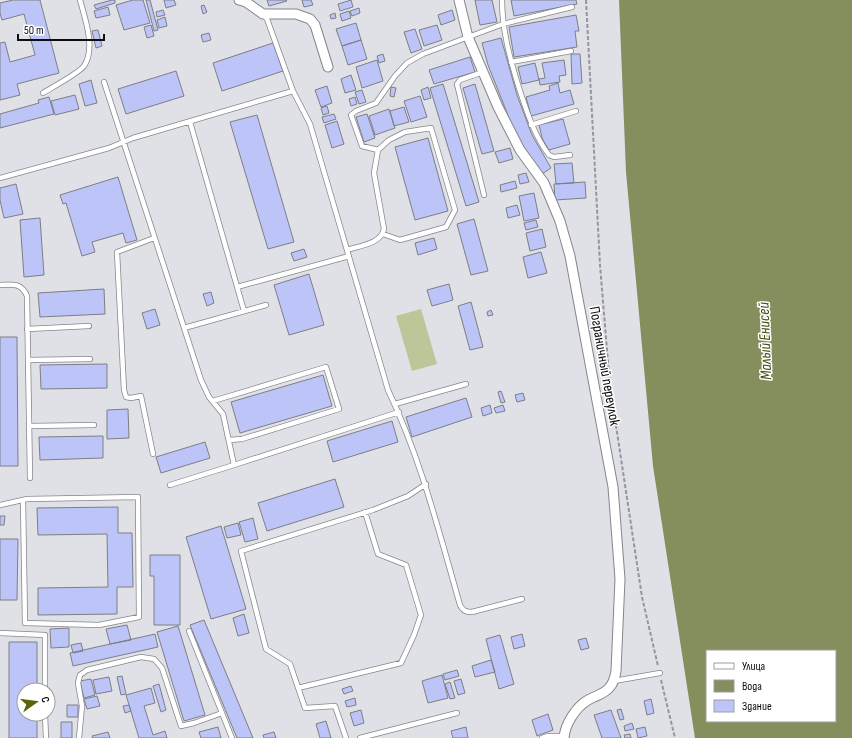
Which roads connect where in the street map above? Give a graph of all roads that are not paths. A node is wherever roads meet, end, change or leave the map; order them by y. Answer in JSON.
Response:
{"nodes":[{"id":1,"x":80,"y":0,"type":"edge"},
{"id":2,"x":239,"y":0,"type":"edge"},
{"id":3,"x":458,"y":0,"type":"edge"},
{"id":4,"x":502,"y":0,"type":"edge"},
{"id":5,"x":572,"y":7,"type":"dead end"},
{"id":6,"x":263,"y":14,"type":"junction"},
{"id":7,"x":503,"y":24,"type":"junction"},
{"id":8,"x":468,"y":37,"type":"junction"},
{"id":9,"x":571,"y":51,"type":"dead end"},
{"id":10,"x":512,"y":62,"type":"junction"},
{"id":11,"x":328,"y":67,"type":"dead end"},
{"id":12,"x":483,"y":72,"type":"junction"},
{"id":13,"x":104,"y":82,"type":"dead end"},
{"id":14,"x":293,"y":91,"type":"junction"},
{"id":15,"x":43,"y":93,"type":"dead end"},
{"id":16,"x":576,"y":111,"type":"dead end"},
{"id":17,"x":190,"y":122,"type":"junction"},
{"id":18,"x":531,"y":125,"type":"junction"},
{"id":19,"x":123,"y":142,"type":"junction"},
{"id":20,"x":378,"y":150,"type":"junction"},
{"id":21,"x":570,"y":154,"type":"dead end"},
{"id":22,"x":0,"y":178,"type":"edge"},
{"id":23,"x":484,"y":195,"type":"dead end"},
{"id":24,"x":383,"y":234,"type":"junction"},
{"id":25,"x":154,"y":238,"type":"junction"},
{"id":26,"x":347,"y":250,"type":"junction"},
{"id":27,"x":349,"y":256,"type":"junction"},
{"id":28,"x":0,"y":285,"type":"edge"},
{"id":29,"x":237,"y":287,"type":"junction"},
{"id":30,"x":266,"y":305,"type":"dead end"},
{"id":31,"x":244,"y":311,"type":"junction"},
{"id":32,"x":89,"y":326,"type":"dead end"},
{"id":33,"x":184,"y":328,"type":"junction"},
{"id":34,"x":27,"y":329,"type":"junction"},
{"id":35,"x":90,"y":359,"type":"dead end"},
{"id":36,"x":28,"y":360,"type":"junction"},
{"id":37,"x":466,"y":384,"type":"dead end"},
{"id":38,"x":213,"y":401,"type":"junction"},
{"id":39,"x":395,"y":404,"type":"junction"},
{"id":40,"x":399,"y":412,"type":"junction"},
{"id":41,"x":94,"y":425,"type":"dead end"},
{"id":42,"x":29,"y":426,"type":"junction"},
{"id":43,"x":229,"y":440,"type":"junction"},
{"id":44,"x":153,"y":454,"type":"dead end"},
{"id":45,"x":234,"y":465,"type":"junction"},
{"id":46,"x":30,"y":478,"type":"dead end"},
{"id":47,"x":426,"y":484,"type":"junction"},
{"id":48,"x":170,"y":485,"type":"dead end"},
{"id":49,"x":23,"y":500,"type":"junction"},
{"id":50,"x":0,"y":505,"type":"edge"},
{"id":51,"x":365,"y":512,"type":"junction"},
{"id":52,"x":522,"y":599,"type":"dead end"},
{"id":53,"x":189,"y":630,"type":"dead end"},
{"id":54,"x":0,"y":633,"type":"edge"},
{"id":55,"x":660,"y":673,"type":"road end"},
{"id":56,"x":614,"y":681,"type":"junction"},
{"id":57,"x":45,"y":682,"type":"edge"},
{"id":58,"x":298,"y":688,"type":"junction"},
{"id":59,"x":222,"y":712,"type":"junction"},
{"id":60,"x":456,"y":713,"type":"dead end"},
{"id":61,"x":45,"y":722,"type":"edge"},
{"id":62,"x":564,"y":737,"type":"edge"},
{"id":63,"x":46,"y":738,"type":"edge"},
{"id":64,"x":79,"y":738,"type":"edge"},
{"id":65,"x":232,"y":738,"type":"edge"},
{"id":66,"x":346,"y":738,"type":"edge"},
{"id":67,"x":360,"y":738,"type":"edge"},
{"id":68,"x":542,"y":738,"type":"edge"}],
"edges":[{"from":1,"to":15,"type":"lane"},
{"from":2,"to":6,"type":"street"},
{"from":3,"to":8,"type":"street","name":"Пограничный переулок"},
{"from":4,"to":7,"type":"lane"},
{"from":5,"to":7,"type":"lane"},
{"from":6,"to":11,"type":"street"},
{"from":6,"to":14,"type":"lane"},
{"from":7,"to":8,"type":"lane"},
{"from":7,"to":10,"type":"lane"},
{"from":8,"to":12,"type":"street","name":"Пограничный переулок"},
{"from":8,"to":20,"type":"lane"},
{"from":9,"to":10,"type":"lane"},
{"from":10,"to":18,"type":"lane"},
{"from":12,"to":23,"type":"lane"},
{"from":12,"to":56,"type":"street","name":"Пограничный переулок"},
{"from":13,"to":19,"type":"lane"},
{"from":14,"to":17,"type":"lane"},
{"from":14,"to":26,"type":"lane"},
{"from":16,"to":18,"type":"lane"},
{"from":17,"to":19,"type":"lane"},
{"from":17,"to":29,"type":"lane"},
{"from":18,"to":21,"type":"lane"},
{"from":19,"to":22,"type":"lane"},
{"from":19,"to":25,"type":"lane"},
{"from":20,"to":24,"type":"lane"},
{"from":20,"to":24,"type":"lane"},
{"from":24,"to":26,"type":"lane"},
{"from":25,"to":33,"type":"lane"},
{"from":25,"to":44,"type":"lane"},
{"from":26,"to":27,"type":"lane"},
{"from":27,"to":29,"type":"lane"},
{"from":27,"to":39,"type":"lane"},
{"from":28,"to":34,"type":"lane"},
{"from":29,"to":31,"type":"lane"},
{"from":30,"to":31,"type":"lane"},
{"from":31,"to":33,"type":"lane"},
{"from":32,"to":34,"type":"lane"},
{"from":33,"to":38,"type":"lane"},
{"from":34,"to":36,"type":"lane"},
{"from":35,"to":36,"type":"lane"},
{"from":36,"to":42,"type":"lane"},
{"from":37,"to":39,"type":"lane"},
{"from":38,"to":43,"type":"lane"},
{"from":38,"to":43,"type":"lane"},
{"from":39,"to":40,"type":"lane"},
{"from":40,"to":45,"type":"lane"},
{"from":40,"to":47,"type":"lane"},
{"from":41,"to":42,"type":"lane"},
{"from":42,"to":46,"type":"lane"},
{"from":43,"to":45,"type":"lane"},
{"from":45,"to":48,"type":"lane"},
{"from":47,"to":51,"type":"lane"},
{"from":47,"to":52,"type":"lane"},
{"from":49,"to":49,"type":"lane"},
{"from":49,"to":50,"type":"lane"},
{"from":51,"to":58,"type":"lane"},
{"from":51,"to":58,"type":"lane"},
{"from":53,"to":59,"type":"lane"},
{"from":54,"to":57,"type":"lane"},
{"from":55,"to":56,"type":"lane"},
{"from":56,"to":62,"type":"street"},
{"from":58,"to":66,"type":"lane"},
{"from":59,"to":64,"type":"lane"},
{"from":59,"to":65,"type":"lane"},
{"from":60,"to":67,"type":"lane"},
{"from":61,"to":63,"type":"lane"},
{"from":62,"to":68,"type":"lane"}]}
